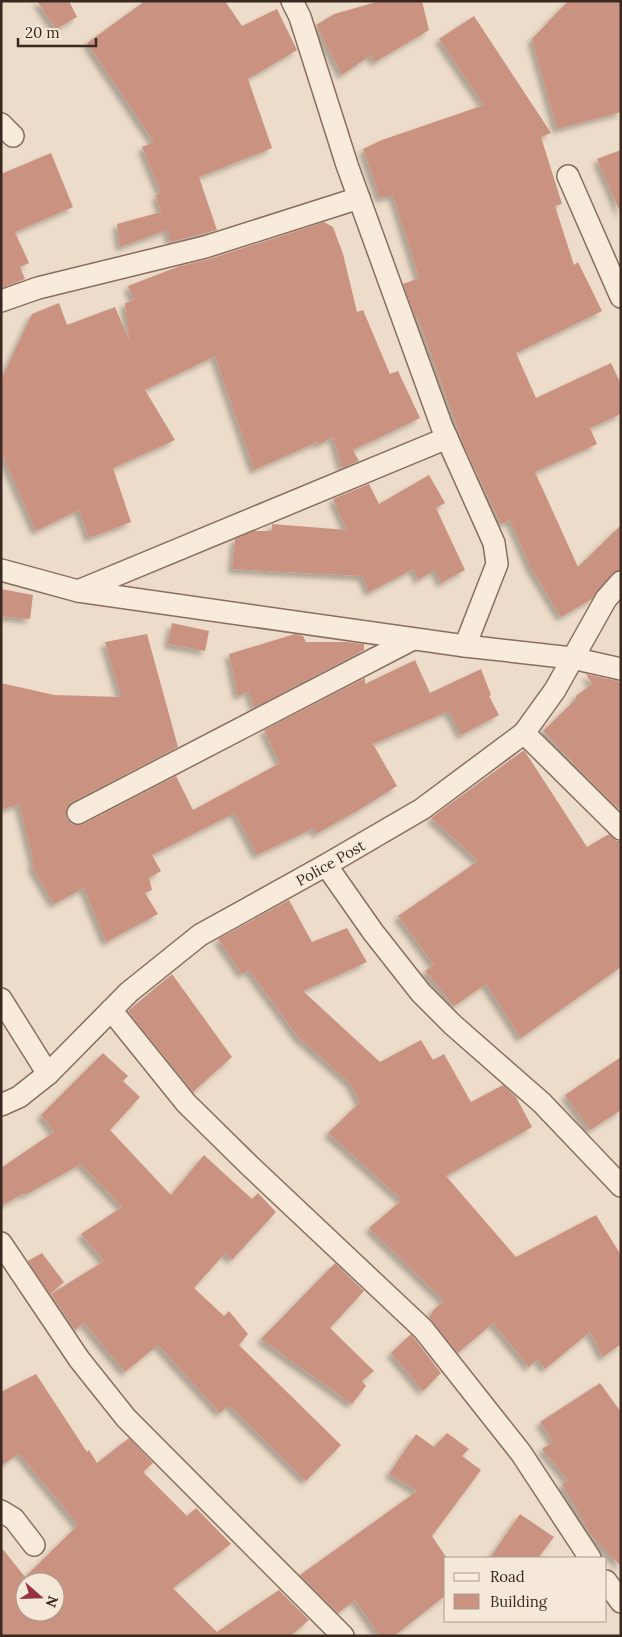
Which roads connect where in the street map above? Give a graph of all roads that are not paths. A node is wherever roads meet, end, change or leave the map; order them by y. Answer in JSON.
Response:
{"nodes":[{"id":1,"x":300,"y":3,"type":"edge"},
{"id":2,"x":568,"y":176,"type":"dead end"},
{"id":3,"x":359,"y":198,"type":"junction"},
{"id":4,"x":621,"y":297,"type":"edge"},
{"id":5,"x":1,"y":301,"type":"edge"},
{"id":6,"x":447,"y":438,"type":"junction"},
{"id":7,"x":1,"y":570,"type":"edge"},
{"id":8,"x":621,"y":582,"type":"edge"},
{"id":9,"x":78,"y":591,"type":"junction"},
{"id":10,"x":413,"y":639,"type":"junction"},
{"id":11,"x":465,"y":646,"type":"junction"},
{"id":12,"x":572,"y":658,"type":"junction"},
{"id":13,"x":621,"y":669,"type":"edge"},
{"id":14,"x":524,"y":732,"type":"junction"},
{"id":15,"x":78,"y":813,"type":"dead end"},
{"id":16,"x":621,"y":829,"type":"edge"},
{"id":17,"x":326,"y":865,"type":"junction"},
{"id":18,"x":1,"y":999,"type":"edge"},
{"id":19,"x":111,"y":1010,"type":"junction"},
{"id":20,"x":48,"y":1074,"type":"junction"},
{"id":21,"x":1,"y":1105,"type":"edge"},
{"id":22,"x":621,"y":1186,"type":"edge"},
{"id":23,"x":1,"y":1243,"type":"edge"},
{"id":24,"x":1,"y":1511,"type":"edge"},
{"id":25,"x":34,"y":1545,"type":"dead end"},
{"id":26,"x":589,"y":1557,"type":"edge"},
{"id":27,"x":607,"y":1582,"type":"edge"},
{"id":28,"x":621,"y":1602,"type":"edge"},
{"id":29,"x":343,"y":1636,"type":"edge"}],
"edges":[{"from":1,"to":3,"type":"street"},
{"from":2,"to":4,"type":"street"},
{"from":3,"to":5,"type":"street"},
{"from":3,"to":6,"type":"street"},
{"from":6,"to":9,"type":"street"},
{"from":6,"to":11,"type":"street"},
{"from":7,"to":9,"type":"street"},
{"from":8,"to":12,"type":"street","name":"Police Post"},
{"from":9,"to":10,"type":"street"},
{"from":10,"to":11,"type":"street"},
{"from":10,"to":15,"type":"street"},
{"from":11,"to":12,"type":"street"},
{"from":12,"to":13,"type":"street"},
{"from":12,"to":14,"type":"street","name":"Police Post"},
{"from":14,"to":16,"type":"street"},
{"from":14,"to":17,"type":"street","name":"Police Post"},
{"from":17,"to":19,"type":"street","name":"Police Post"},
{"from":17,"to":22,"type":"street"},
{"from":18,"to":20,"type":"street"},
{"from":19,"to":20,"type":"street","name":"Police Post"},
{"from":19,"to":26,"type":"street"},
{"from":20,"to":21,"type":"street","name":"Police Post"},
{"from":23,"to":29,"type":"street"},
{"from":24,"to":25,"type":"street"},
{"from":27,"to":28,"type":"street"}]}
